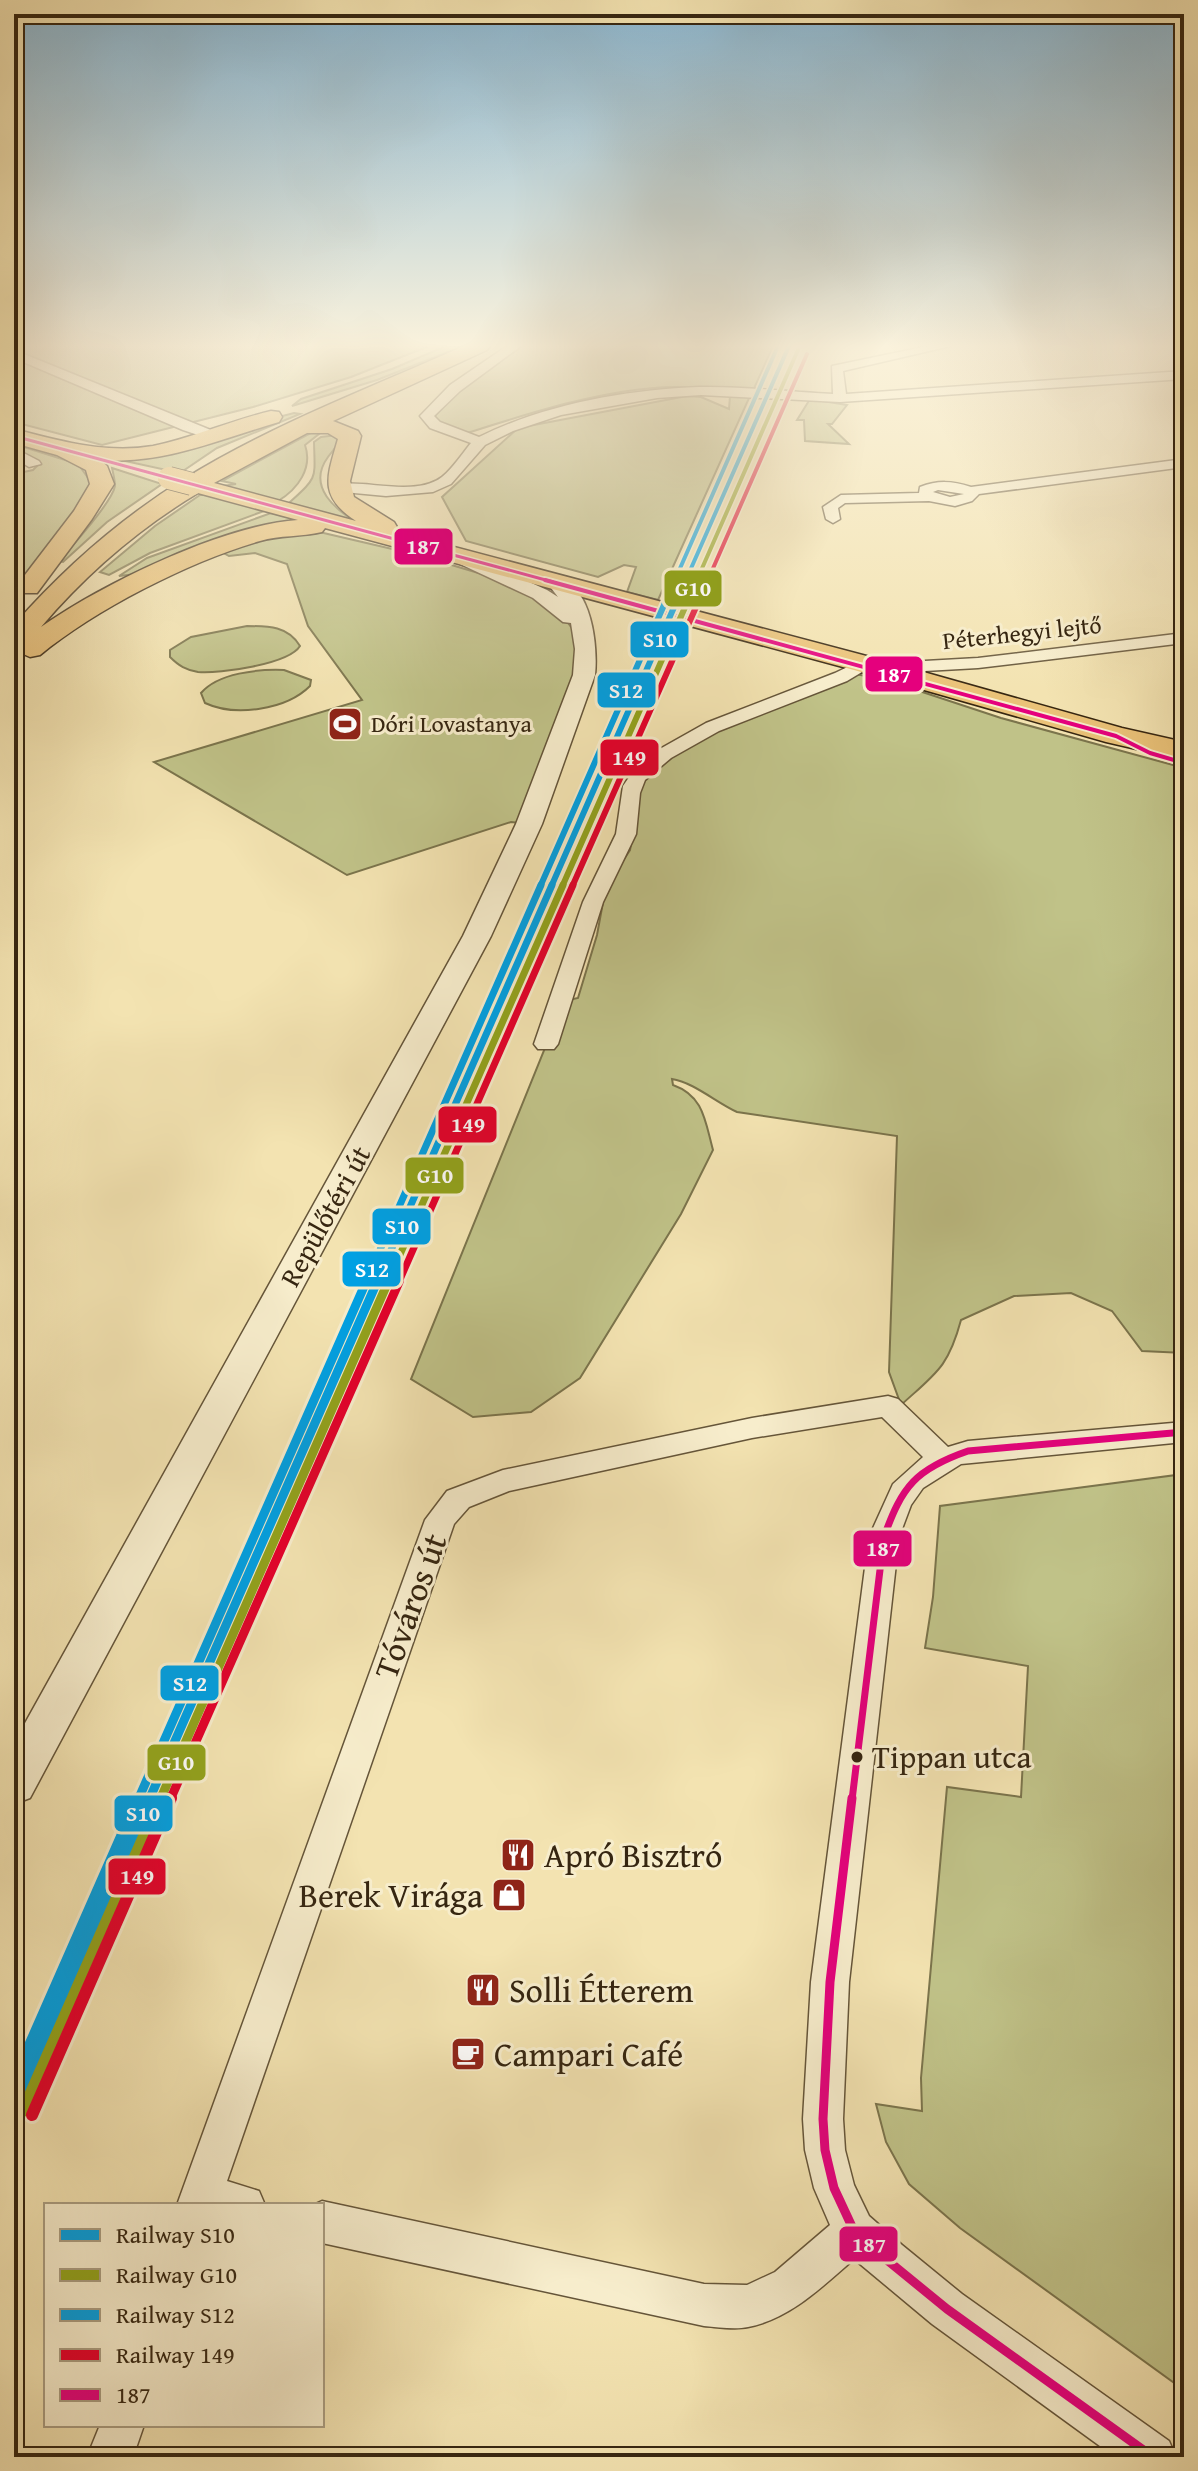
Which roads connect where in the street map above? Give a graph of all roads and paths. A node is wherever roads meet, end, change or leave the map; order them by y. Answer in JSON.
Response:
{"nodes":[{"id":1,"x":30,"y":461,"type":"edge"},
{"id":2,"x":87,"y":461,"type":"edge"},
{"id":3,"x":107,"y":461,"type":"edge"},
{"id":4,"x":231,"y":461,"type":"edge"},
{"id":5,"x":343,"y":461,"type":"edge"},
{"id":6,"x":463,"y":461,"type":"edge"},
{"id":7,"x":1184,"y":463,"type":"edge"},
{"id":8,"x":34,"y":464,"type":"dead end"},
{"id":9,"x":386,"y":492,"type":"junction"},
{"id":10,"x":344,"y":497,"type":"junction"},
{"id":11,"x":833,"y":519,"type":"dead end"},
{"id":12,"x":428,"y":549,"type":"junction"},
{"id":13,"x":467,"y":560,"type":"junction"},
{"id":14,"x":84,"y":563,"type":"junction"},
{"id":15,"x":158,"y":574,"type":"junction"},
{"id":16,"x":558,"y":584,"type":"junction"},
{"id":17,"x":616,"y":600,"type":"junction"},
{"id":18,"x":14,"y":606,"type":"edge"},
{"id":19,"x":582,"y":621,"type":"junction"},
{"id":20,"x":1184,"y":638,"type":"edge"},
{"id":21,"x":14,"y":642,"type":"edge"},
{"id":22,"x":1004,"y":661,"type":"junction"},
{"id":23,"x":14,"y":662,"type":"edge"},
{"id":24,"x":978,"y":663,"type":"junction"},
{"id":25,"x":864,"y":664,"type":"junction"},
{"id":26,"x":954,"y":689,"type":"junction"},
{"id":27,"x":1116,"y":736,"type":"junction"},
{"id":28,"x":1184,"y":751,"type":"edge"},
{"id":29,"x":1184,"y":763,"type":"edge"},
{"id":30,"x":546,"y":1044,"type":"dead end"},
{"id":31,"x":1184,"y":1432,"type":"edge"},
{"id":32,"x":942,"y":1458,"type":"junction"},
{"id":33,"x":14,"y":1785,"type":"edge"},
{"id":34,"x":200,"y":2200,"type":"edge"},
{"id":35,"x":226,"y":2203,"type":"edge"},
{"id":36,"x":324,"y":2222,"type":"edge"},
{"id":37,"x":854,"y":2231,"type":"junction"},
{"id":38,"x":121,"y":2427,"type":"edge"},
{"id":39,"x":110,"y":2457,"type":"edge"},
{"id":40,"x":1153,"y":2457,"type":"edge"}],
"edges":[{"from":1,"to":8,"type":"street"},
{"from":2,"to":18,"type":"main road"},
{"from":3,"to":12,"type":"main road","bridge":true},
{"from":4,"to":14,"type":"main road"},
{"from":5,"to":10,"type":"main road"},
{"from":6,"to":9,"type":"street"},
{"from":7,"to":11,"type":"street"},
{"from":9,"to":10,"type":"street"},
{"from":9,"to":10,"type":"street"},
{"from":10,"to":12,"type":"main road"},
{"from":12,"to":13,"type":"main road"},
{"from":12,"to":15,"type":"main road"},
{"from":13,"to":16,"type":"main road"},
{"from":13,"to":19,"type":"street"},
{"from":14,"to":15,"type":"main road"},
{"from":14,"to":21,"type":"main road"},
{"from":15,"to":23,"type":"main road"},
{"from":16,"to":17,"type":"main road"},
{"from":16,"to":19,"type":"street"},
{"from":17,"to":19,"type":"main road"},
{"from":17,"to":25,"type":"main road"},
{"from":19,"to":33,"type":"street","name":"Repülőtéri út"},
{"from":20,"to":22,"type":"street","name":"Péterhegyi lejtő"},
{"from":22,"to":24,"type":"street","name":"Péterhegyi lejtő"},
{"from":22,"to":26,"type":"street"},
{"from":24,"to":25,"type":"street","name":"Péterhegyi lejtő"},
{"from":24,"to":26,"type":"street"},
{"from":25,"to":26,"type":"main road"},
{"from":25,"to":30,"type":"street"},
{"from":26,"to":27,"type":"main road"},
{"from":27,"to":28,"type":"main road"},
{"from":27,"to":29,"type":"main road"},
{"from":31,"to":32,"type":"street"},
{"from":32,"to":34,"type":"street","name":"Tóváros út"},
{"from":32,"to":37,"type":"street"},
{"from":34,"to":35,"type":"street"},
{"from":36,"to":37,"type":"street"},
{"from":37,"to":40,"type":"street"},
{"from":38,"to":39,"type":"street"}]}
